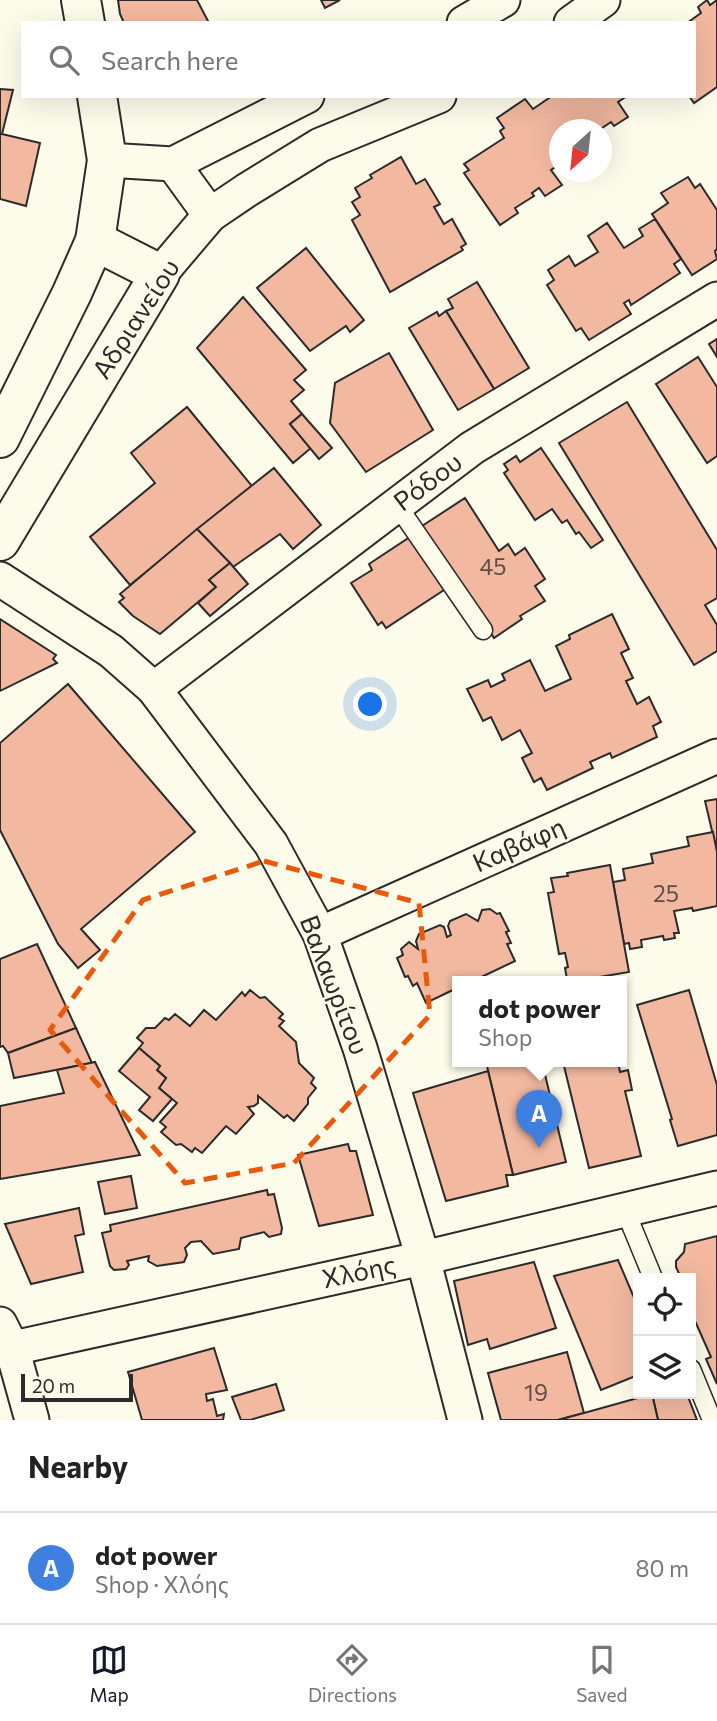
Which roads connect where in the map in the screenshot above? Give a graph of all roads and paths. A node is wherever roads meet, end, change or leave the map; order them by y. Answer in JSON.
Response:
{"nodes":[{"id":1,"x":81,"y":0,"type":"edge"},
{"id":2,"x":503,"y":0,"type":"edge"},
{"id":3,"x":85,"y":21,"type":"edge"},
{"id":4,"x":467,"y":21,"type":"edge"},
{"id":5,"x":97,"y":98,"type":"edge"},
{"id":6,"x":303,"y":98,"type":"edge"},
{"id":7,"x":434,"y":98,"type":"edge"},
{"id":8,"x":107,"y":160,"type":"junction"},
{"id":9,"x":173,"y":164,"type":"junction"},
{"id":10,"x":210,"y":215,"type":"junction"},
{"id":11,"x":95,"y":242,"type":"junction"},
{"id":12,"x":160,"y":274,"type":"junction"},
{"id":13,"x":717,"y":299,"type":"edge"},
{"id":14,"x":0,"y":438,"type":"edge"},
{"id":15,"x":397,"y":505,"type":"junction"},
{"id":16,"x":0,"y":541,"type":"edge"},
{"id":17,"x":0,"y":579,"type":"edge"},
{"id":18,"x":483,"y":630,"type":"dead end"},
{"id":19,"x":154,"y":689,"type":"junction"},
{"id":20,"x":717,"y":757,"type":"edge"},
{"id":21,"x":320,"y":934,"type":"junction"},
{"id":22,"x":717,"y":1188,"type":"edge"},
{"id":23,"x":625,"y":1210,"type":"junction"},
{"id":24,"x":423,"y":1258,"type":"junction"},
{"id":25,"x":651,"y":1273,"type":"edge"},
{"id":26,"x":4,"y":1341,"type":"edge"},
{"id":27,"x":696,"y":1381,"type":"edge"},
{"id":28,"x":32,"y":1420,"type":"edge"},
{"id":29,"x":464,"y":1420,"type":"edge"},
{"id":30,"x":712,"y":1420,"type":"edge"}],
"edges":[{"from":1,"to":3,"type":"street"},
{"from":2,"to":4,"type":"street"},
{"from":5,"to":8,"type":"street"},
{"from":6,"to":9,"type":"street"},
{"from":7,"to":10,"type":"street","name":"Αδριανείου"},
{"from":8,"to":9,"type":"street"},
{"from":8,"to":11,"type":"street"},
{"from":9,"to":10,"type":"street"},
{"from":10,"to":12,"type":"street","name":"Αδριανείου"},
{"from":11,"to":12,"type":"street"},
{"from":11,"to":14,"type":"street"},
{"from":12,"to":16,"type":"street","name":"Αδριανείου"},
{"from":13,"to":15,"type":"street","name":"Ρόδου"},
{"from":15,"to":18,"type":"lane"},
{"from":15,"to":19,"type":"street","name":"Ρόδου"},
{"from":17,"to":19,"type":"street","name":"Βαλαωρίτου"},
{"from":19,"to":21,"type":"street","name":"Βαλαωρίτου"},
{"from":20,"to":21,"type":"street","name":"Καβάφη"},
{"from":21,"to":24,"type":"street","name":"Βαλαωρίτου"},
{"from":22,"to":23,"type":"street","name":"Χλόης"},
{"from":23,"to":24,"type":"street","name":"Χλόης"},
{"from":23,"to":25,"type":"lane"},
{"from":24,"to":26,"type":"street","name":"Χλόης"},
{"from":24,"to":29,"type":"street","name":"Βαλαωρίτου"},
{"from":26,"to":28,"type":"street"},
{"from":27,"to":30,"type":"lane"}]}
